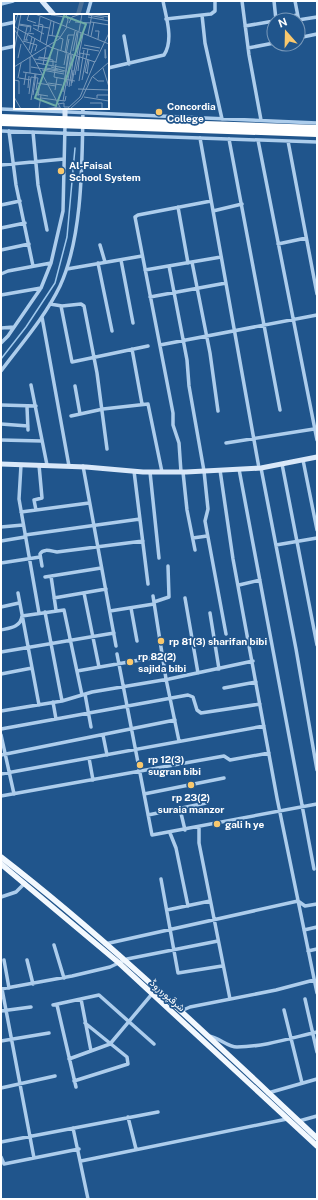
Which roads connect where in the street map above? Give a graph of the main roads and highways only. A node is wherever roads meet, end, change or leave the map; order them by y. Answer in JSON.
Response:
{"nodes":[{"id":1,"x":1,"y":116,"type":"edge"},
{"id":2,"x":83,"y":119,"type":"junction"},
{"id":3,"x":1,"y":122,"type":"edge"},
{"id":4,"x":65,"y":122,"type":"junction"},
{"id":5,"x":317,"y":128,"type":"edge"},
{"id":6,"x":317,"y":134,"type":"edge"},
{"id":7,"x":1,"y":857,"type":"edge"},
{"id":8,"x":1,"y":864,"type":"edge"},
{"id":9,"x":26,"y":880,"type":"junction"},
{"id":10,"x":121,"y":962,"type":"junction"},
{"id":11,"x":317,"y":1138,"type":"edge"},
{"id":12,"x":317,"y":1146,"type":"edge"}],
"edges":[{"from":1,"to":4,"type":"highway"},
{"from":2,"to":4,"type":"highway"},
{"from":2,"to":5,"type":"highway"},
{"from":2,"to":6,"type":"highway"},
{"from":3,"to":4,"type":"highway"},
{"from":7,"to":9,"type":"main road","name":"شرقپور روڈ"},
{"from":8,"to":9,"type":"main road","name":"شرقپور روڈ"},
{"from":9,"to":10,"type":"main road","name":"شرقپور روڈ"},
{"from":9,"to":10,"type":"main road","name":"شرقپور روڈ"},
{"from":10,"to":11,"type":"main road","name":"شرقپور روڈ"},
{"from":10,"to":12,"type":"main road","name":"شرقپور روڈ"}]}
